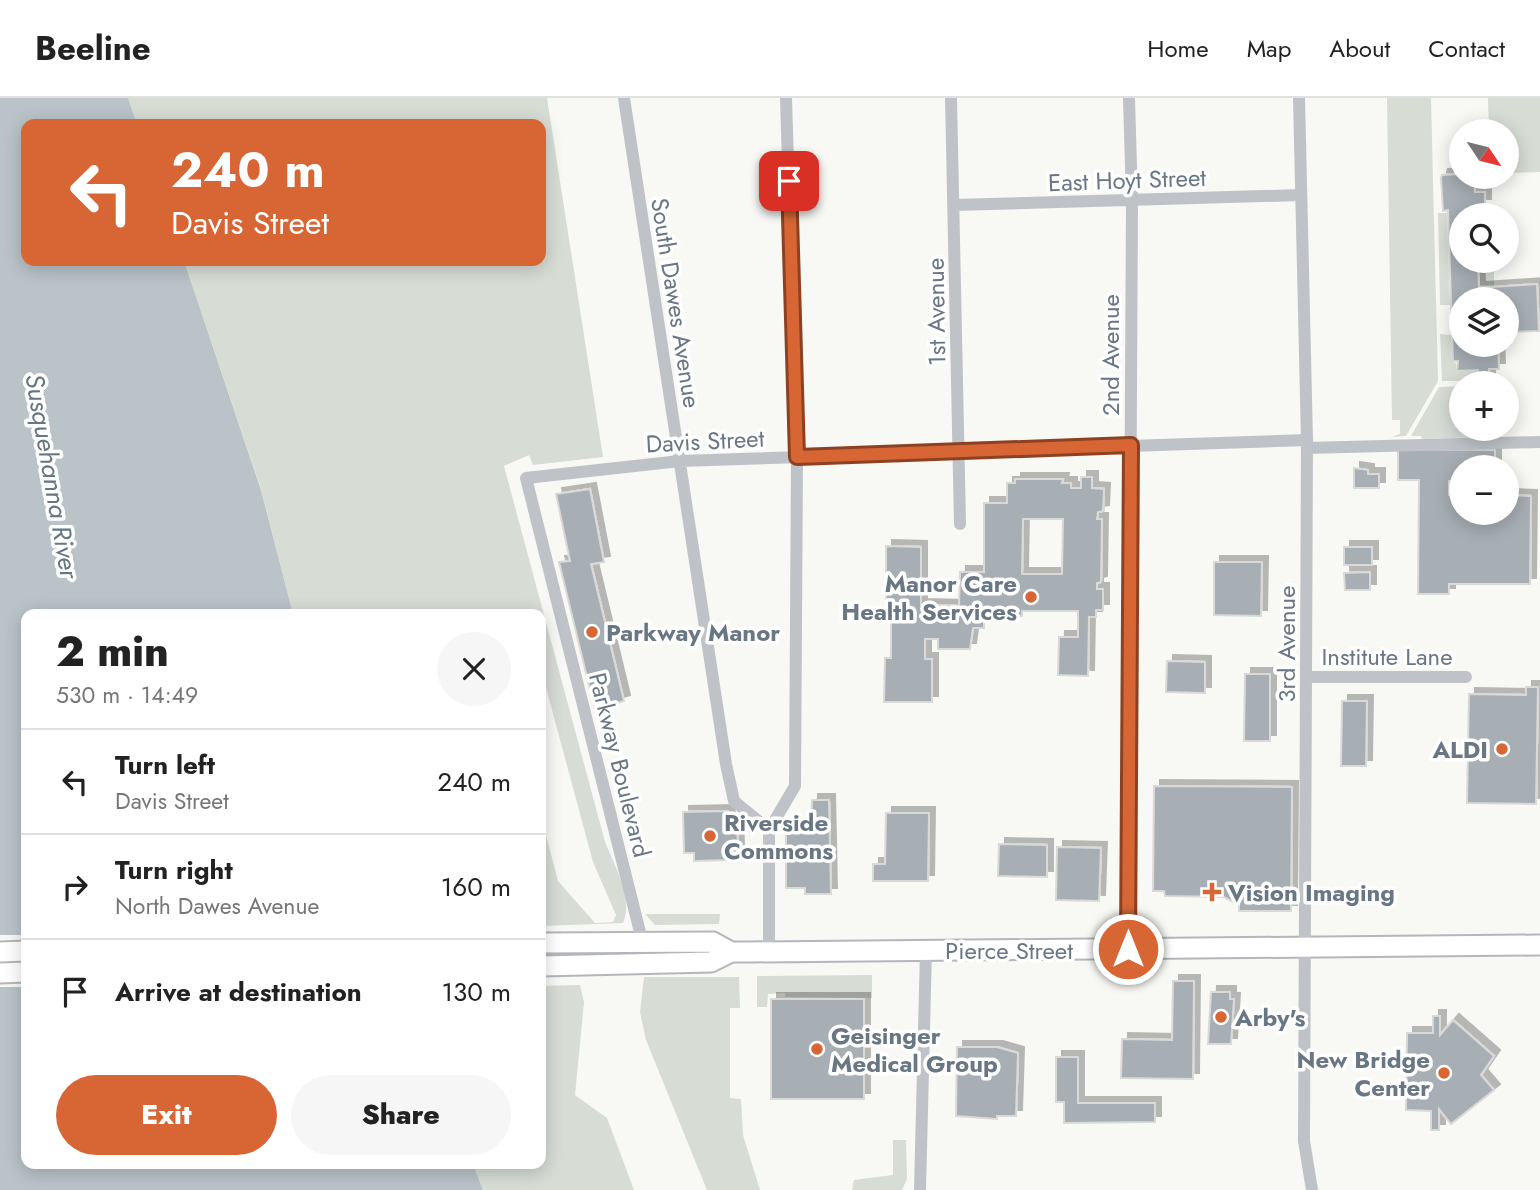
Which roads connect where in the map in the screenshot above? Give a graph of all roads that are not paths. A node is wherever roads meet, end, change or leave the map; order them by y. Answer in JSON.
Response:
{"nodes":[{"id":1,"x":624,"y":98,"type":"edge"},
{"id":2,"x":786,"y":98,"type":"edge"},
{"id":3,"x":951,"y":98,"type":"edge"},
{"id":4,"x":1129,"y":98,"type":"edge"},
{"id":5,"x":1299,"y":98,"type":"edge"},
{"id":6,"x":1301,"y":195,"type":"junction"},
{"id":7,"x":1132,"y":201,"type":"junction"},
{"id":8,"x":954,"y":205,"type":"junction"},
{"id":9,"x":1540,"y":442,"type":"edge"},
{"id":10,"x":1307,"y":444,"type":"junction"},
{"id":11,"x":1131,"y":445,"type":"junction"},
{"id":12,"x":960,"y":453,"type":"junction"},
{"id":13,"x":797,"y":457,"type":"junction"},
{"id":14,"x":680,"y":461,"type":"junction"},
{"id":15,"x":526,"y":478,"type":"joint"},
{"id":16,"x":960,"y":524,"type":"dead end"},
{"id":17,"x":1308,"y":677,"type":"junction"},
{"id":18,"x":1466,"y":677,"type":"dead end"},
{"id":19,"x":769,"y":830,"type":"junction"},
{"id":20,"x":642,"y":940,"type":"junction"},
{"id":21,"x":546,"y":943,"type":"edge"},
{"id":22,"x":1540,"y":945,"type":"edge"},
{"id":23,"x":1306,"y":948,"type":"junction"},
{"id":24,"x":1128,"y":949,"type":"junction"},
{"id":25,"x":926,"y":950,"type":"junction"},
{"id":26,"x":21,"y":951,"type":"edge"},
{"id":27,"x":0,"y":952,"type":"edge"},
{"id":28,"x":731,"y":952,"type":"junction"},
{"id":29,"x":769,"y":952,"type":"junction"},
{"id":30,"x":546,"y":965,"type":"edge"},
{"id":31,"x":21,"y":972,"type":"edge"},
{"id":32,"x":0,"y":973,"type":"edge"},
{"id":33,"x":920,"y":1190,"type":"edge"},
{"id":34,"x":1312,"y":1190,"type":"edge"}],
"edges":[{"from":1,"to":14,"type":"street","name":"South Dawes Avenue"},
{"from":2,"to":13,"type":"street"},
{"from":3,"to":8,"type":"street","name":"1st Avenue"},
{"from":4,"to":7,"type":"street","name":"2nd Avenue"},
{"from":5,"to":6,"type":"street","name":"3rd Avenue"},
{"from":6,"to":7,"type":"street","name":"East Hoyt Street"},
{"from":6,"to":10,"type":"street","name":"3rd Avenue"},
{"from":7,"to":8,"type":"street","name":"East Hoyt Street"},
{"from":7,"to":11,"type":"street","name":"2nd Avenue"},
{"from":8,"to":12,"type":"street","name":"1st Avenue"},
{"from":9,"to":10,"type":"street"},
{"from":10,"to":11,"type":"street","name":"Davis Street"},
{"from":10,"to":17,"type":"street","name":"3rd Avenue"},
{"from":11,"to":12,"type":"street","name":"Davis Street"},
{"from":11,"to":24,"type":"street","name":"2nd Avenue"},
{"from":12,"to":13,"type":"street","name":"Davis Street"},
{"from":12,"to":16,"type":"street","name":"1st Avenue"},
{"from":13,"to":14,"type":"street","name":"Davis Street"},
{"from":13,"to":19,"type":"street"},
{"from":14,"to":15,"type":"street","name":"Davis Street"},
{"from":14,"to":19,"type":"street","name":"South Dawes Avenue"},
{"from":15,"to":20,"type":"street","name":"Parkway Boulevard"},
{"from":17,"to":18,"type":"street","name":"Institute Lane"},
{"from":17,"to":23,"type":"street","name":"3rd Avenue"},
{"from":19,"to":29,"type":"street"},
{"from":20,"to":21,"type":"main road","name":"Pierce Street"},
{"from":20,"to":28,"type":"main road","name":"Pierce Street"},
{"from":22,"to":23,"type":"main road","name":"Pierce Street"},
{"from":23,"to":24,"type":"main road","name":"Pierce Street"},
{"from":23,"to":34,"type":"street","name":"3rd Avenue"},
{"from":24,"to":25,"type":"main road","name":"Pierce Street"},
{"from":25,"to":29,"type":"main road","name":"Pierce Street"},
{"from":25,"to":33,"type":"street"},
{"from":26,"to":27,"type":"main road"},
{"from":28,"to":29,"type":"main road","name":"Pierce Street"},
{"from":28,"to":30,"type":"main road","name":"Pierce Street"},
{"from":31,"to":32,"type":"main road"}]}
